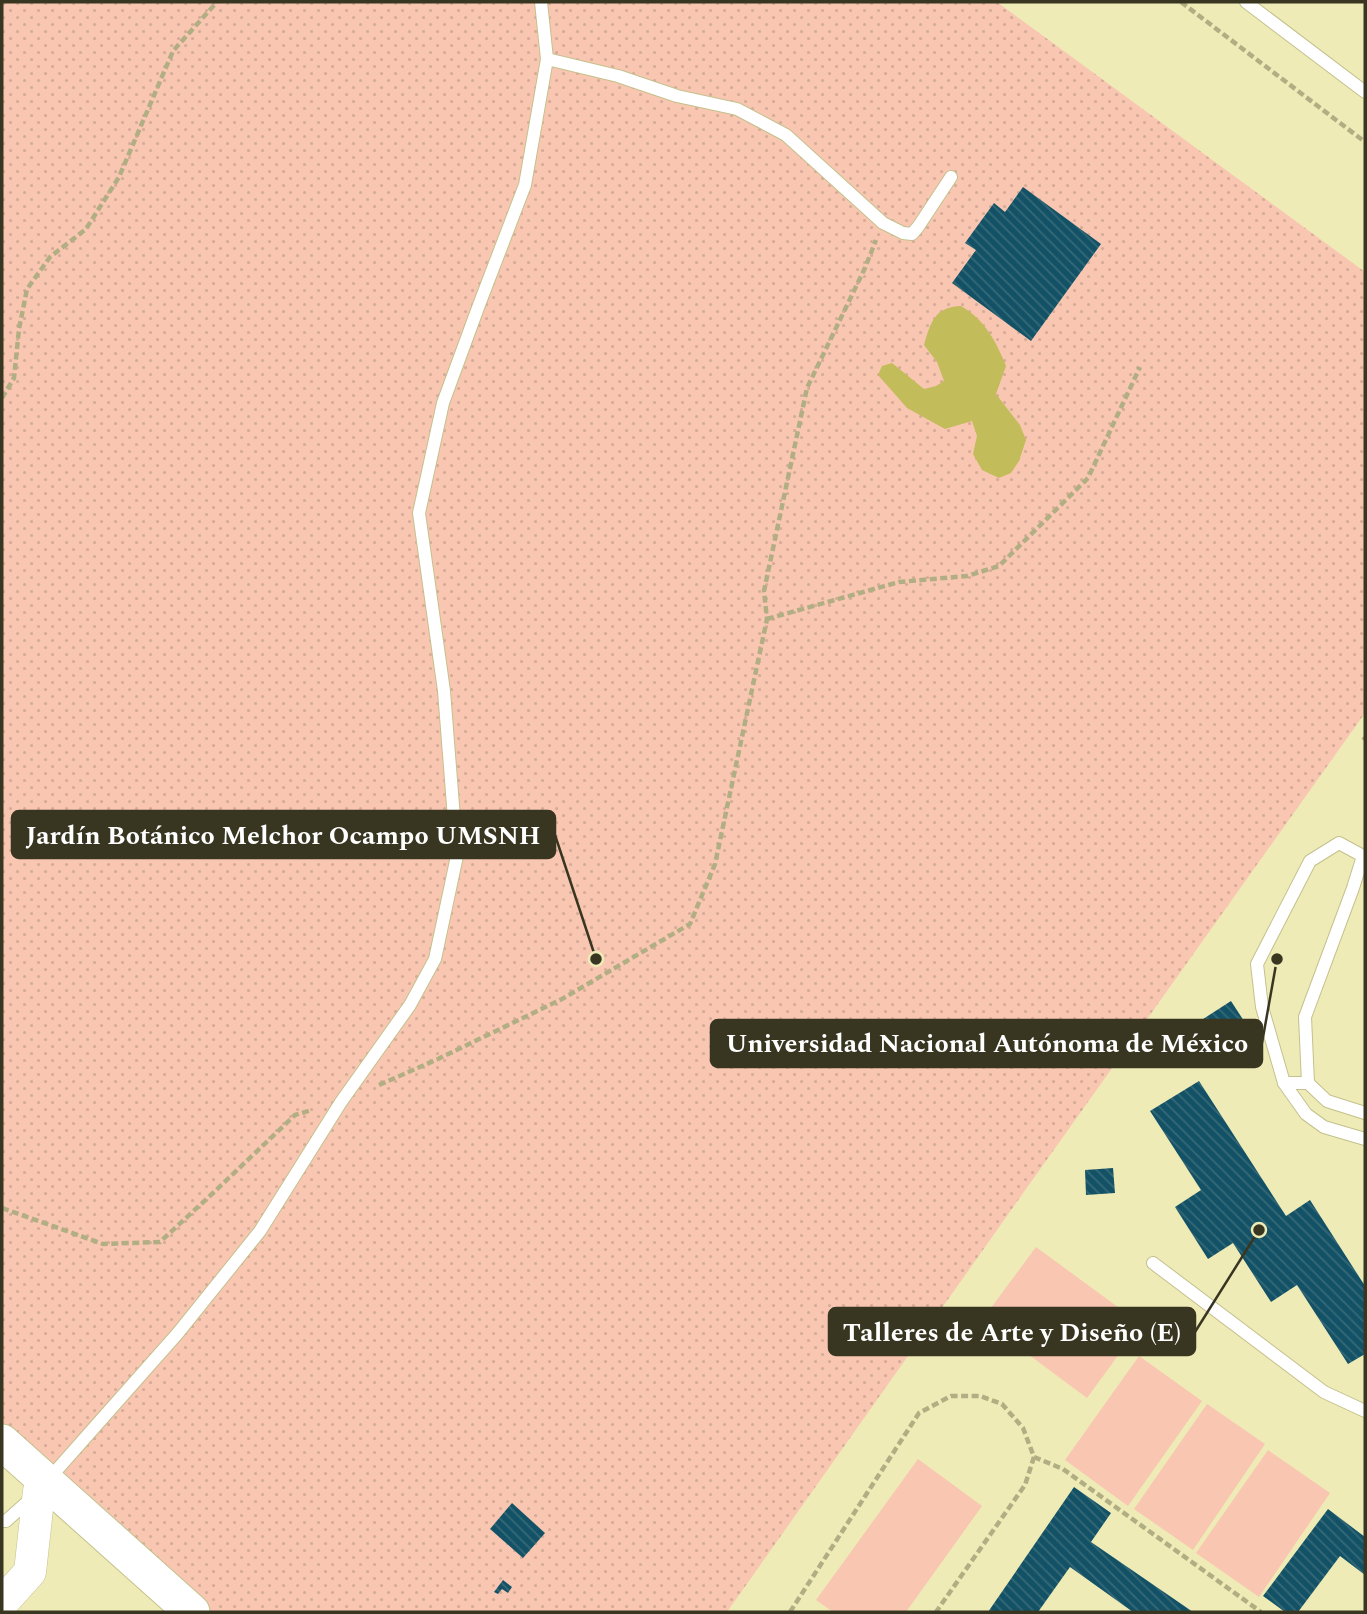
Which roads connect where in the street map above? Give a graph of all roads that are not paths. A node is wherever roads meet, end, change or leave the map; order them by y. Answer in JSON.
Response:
{"nodes":[{"id":1,"x":541,"y":2,"type":"edge"},
{"id":2,"x":1246,"y":2,"type":"edge"},
{"id":3,"x":547,"y":59,"type":"junction"},
{"id":4,"x":1365,"y":92,"type":"edge"},
{"id":5,"x":951,"y":177,"type":"dead end"},
{"id":6,"x":1284,"y":1083,"type":"junction"},
{"id":7,"x":1308,"y":1083,"type":"junction"},
{"id":8,"x":1365,"y":1113,"type":"edge"},
{"id":9,"x":1365,"y":1139,"type":"edge"},
{"id":10,"x":1153,"y":1263,"type":"dead end"},
{"id":11,"x":1365,"y":1411,"type":"edge"},
{"id":12,"x":2,"y":1442,"type":"edge"},
{"id":13,"x":2,"y":1458,"type":"edge"},
{"id":14,"x":43,"y":1486,"type":"junction"},
{"id":15,"x":2,"y":1521,"type":"edge"},
{"id":16,"x":2,"y":1603,"type":"edge"},
{"id":17,"x":172,"y":1612,"type":"edge"},
{"id":18,"x":192,"y":1612,"type":"edge"}],
"edges":[{"from":1,"to":3,"type":"lane"},
{"from":2,"to":4,"type":"lane"},
{"from":3,"to":5,"type":"lane"},
{"from":3,"to":14,"type":"lane"},
{"from":6,"to":7,"type":"lane"},
{"from":6,"to":7,"type":"lane"},
{"from":6,"to":9,"type":"lane"},
{"from":7,"to":8,"type":"lane"},
{"from":10,"to":11,"type":"lane"},
{"from":12,"to":14,"type":"main road"},
{"from":13,"to":14,"type":"main road"},
{"from":14,"to":15,"type":"lane"},
{"from":14,"to":16,"type":"street"},
{"from":14,"to":17,"type":"main road"},
{"from":14,"to":18,"type":"main road"}]}
